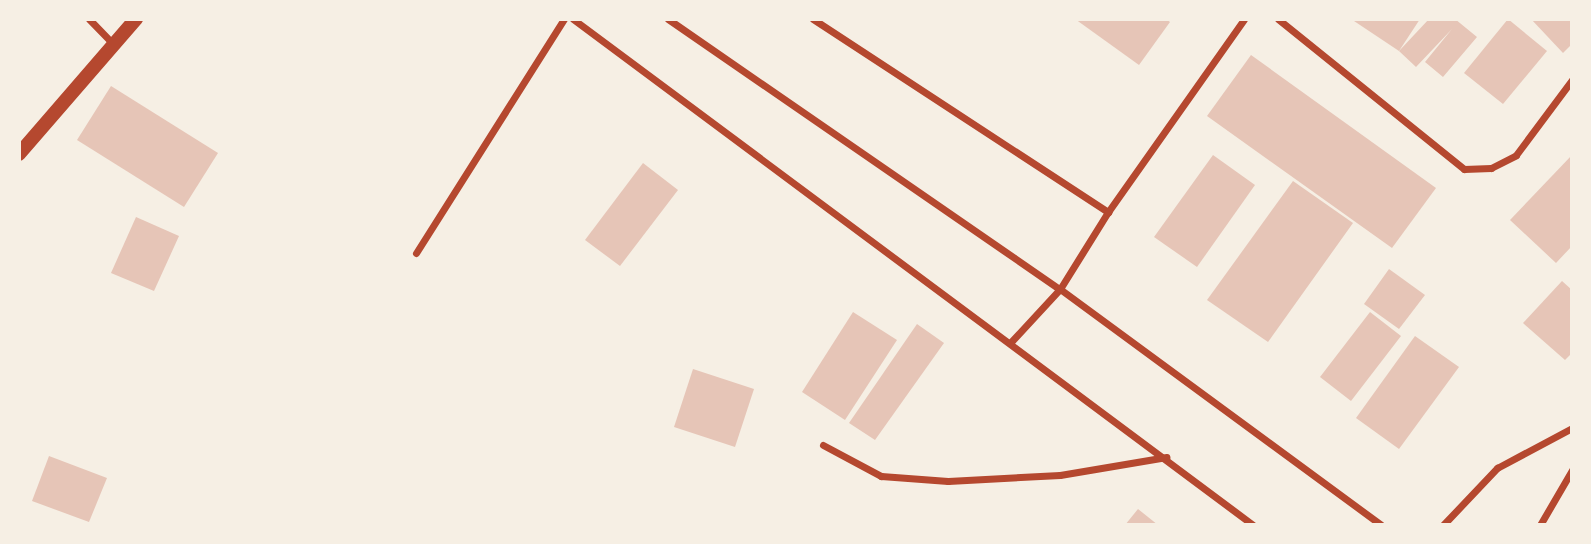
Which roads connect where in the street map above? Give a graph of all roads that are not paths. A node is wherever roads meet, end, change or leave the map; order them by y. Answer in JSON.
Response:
{"nodes":[{"id":1,"x":89,"y":19,"type":"edge"},
{"id":2,"x":136,"y":19,"type":"edge"},
{"id":3,"x":564,"y":19,"type":"edge"},
{"id":4,"x":573,"y":19,"type":"edge"},
{"id":5,"x":667,"y":19,"type":"edge"},
{"id":6,"x":813,"y":19,"type":"edge"},
{"id":7,"x":1244,"y":19,"type":"edge"},
{"id":8,"x":1278,"y":19,"type":"edge"},
{"id":9,"x":113,"y":44,"type":"junction"},
{"id":10,"x":1572,"y":80,"type":"edge"},
{"id":11,"x":19,"y":154,"type":"edge"},
{"id":12,"x":1108,"y":212,"type":"junction"},
{"id":13,"x":416,"y":254,"type":"dead end"},
{"id":14,"x":1060,"y":289,"type":"junction"},
{"id":15,"x":1010,"y":343,"type":"junction"},
{"id":16,"x":1572,"y":428,"type":"edge"},
{"id":17,"x":822,"y":446,"type":"dead end"},
{"id":18,"x":1166,"y":457,"type":"junction"},
{"id":19,"x":1572,"y":470,"type":"edge"},
{"id":20,"x":1253,"y":525,"type":"edge"},
{"id":21,"x":1381,"y":525,"type":"edge"},
{"id":22,"x":1443,"y":525,"type":"edge"},
{"id":23,"x":1540,"y":525,"type":"edge"}],
"edges":[{"from":1,"to":9,"type":"street"},
{"from":2,"to":9,"type":"main road"},
{"from":3,"to":13,"type":"street"},
{"from":4,"to":15,"type":"street"},
{"from":5,"to":14,"type":"street"},
{"from":6,"to":12,"type":"street"},
{"from":7,"to":12,"type":"street"},
{"from":8,"to":10,"type":"street"},
{"from":9,"to":11,"type":"main road"},
{"from":12,"to":14,"type":"street"},
{"from":14,"to":15,"type":"street"},
{"from":14,"to":21,"type":"street"},
{"from":15,"to":18,"type":"street"},
{"from":16,"to":22,"type":"street"},
{"from":17,"to":18,"type":"street"},
{"from":18,"to":20,"type":"street"},
{"from":19,"to":23,"type":"street"}]}
